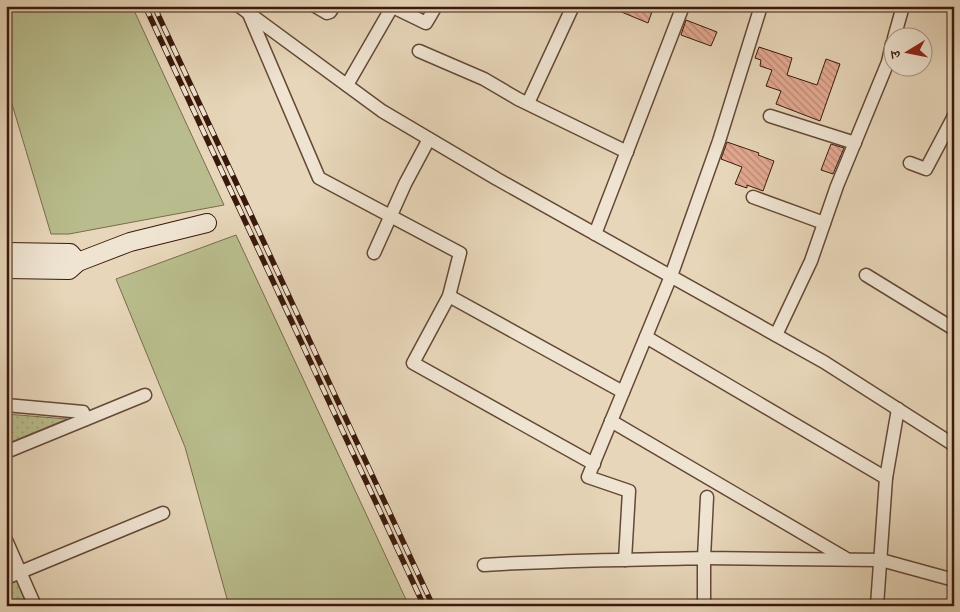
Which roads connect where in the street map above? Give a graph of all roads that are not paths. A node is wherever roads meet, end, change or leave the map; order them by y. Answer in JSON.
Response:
{"nodes":[{"id":1,"x":239,"y":6,"type":"edge"},
{"id":2,"x":315,"y":6,"type":"edge"},
{"id":3,"x":334,"y":6,"type":"edge"},
{"id":4,"x":392,"y":6,"type":"edge"},
{"id":5,"x":436,"y":6,"type":"edge"},
{"id":6,"x":573,"y":6,"type":"edge"},
{"id":7,"x":683,"y":6,"type":"edge"},
{"id":8,"x":761,"y":6,"type":"edge"},
{"id":9,"x":903,"y":6,"type":"edge"},
{"id":10,"x":249,"y":14,"type":"junction"},
{"id":11,"x":897,"y":28,"type":"edge"},
{"id":12,"x":419,"y":51,"type":"dead end"},
{"id":13,"x":882,"y":77,"type":"edge"},
{"id":14,"x":347,"y":85,"type":"junction"},
{"id":15,"x":528,"y":103,"type":"junction"},
{"id":16,"x":770,"y":116,"type":"dead end"},
{"id":17,"x":954,"y":116,"type":"edge"},
{"id":18,"x":429,"y":139,"type":"junction"},
{"id":19,"x":855,"y":143,"type":"junction"},
{"id":20,"x":627,"y":152,"type":"junction"},
{"id":21,"x":910,"y":163,"type":"dead end"},
{"id":22,"x":753,"y":196,"type":"dead end"},
{"id":23,"x":392,"y":216,"type":"junction"},
{"id":24,"x":206,"y":222,"type":"dead end"},
{"id":25,"x":824,"y":223,"type":"junction"},
{"id":26,"x":595,"y":234,"type":"junction"},
{"id":27,"x":6,"y":252,"type":"edge"},
{"id":28,"x":374,"y":253,"type":"dead end"},
{"id":29,"x":78,"y":262,"type":"junction"},
{"id":30,"x":6,"y":269,"type":"edge"},
{"id":31,"x":866,"y":275,"type":"dead end"},
{"id":32,"x":671,"y":276,"type":"junction"},
{"id":33,"x":449,"y":296,"type":"junction"},
{"id":34,"x":954,"y":329,"type":"edge"},
{"id":35,"x":776,"y":335,"type":"junction"},
{"id":36,"x":646,"y":337,"type":"junction"},
{"id":37,"x":623,"y":392,"type":"junction"},
{"id":38,"x":145,"y":395,"type":"dead end"},
{"id":39,"x":6,"y":405,"type":"edge"},
{"id":40,"x":898,"y":409,"type":"junction"},
{"id":41,"x":86,"y":419,"type":"junction"},
{"id":42,"x":611,"y":421,"type":"junction"},
{"id":43,"x":954,"y":445,"type":"edge"},
{"id":44,"x":6,"y":452,"type":"edge"},
{"id":45,"x":594,"y":464,"type":"junction"},
{"id":46,"x":886,"y":478,"type":"junction"},
{"id":47,"x":707,"y":497,"type":"dead end"},
{"id":48,"x":163,"y":513,"type":"dead end"},
{"id":49,"x":6,"y":540,"type":"edge"},
{"id":50,"x":704,"y":558,"type":"junction"},
{"id":51,"x":625,"y":560,"type":"junction"},
{"id":52,"x":847,"y":560,"type":"junction"},
{"id":53,"x":881,"y":560,"type":"junction"},
{"id":54,"x":484,"y":565,"type":"dead end"},
{"id":55,"x":20,"y":572,"type":"junction"},
{"id":56,"x":6,"y":578,"type":"edge"},
{"id":57,"x":954,"y":580,"type":"edge"},
{"id":58,"x":35,"y":606,"type":"edge"},
{"id":59,"x":704,"y":606,"type":"edge"},
{"id":60,"x":877,"y":606,"type":"edge"}],
"edges":[{"from":1,"to":10,"type":"street"},
{"from":2,"to":3,"type":"street"},
{"from":4,"to":5,"type":"street"},
{"from":4,"to":14,"type":"street"},
{"from":6,"to":15,"type":"street"},
{"from":7,"to":20,"type":"street"},
{"from":8,"to":32,"type":"street"},
{"from":9,"to":11,"type":"street"},
{"from":10,"to":14,"type":"street"},
{"from":10,"to":23,"type":"street"},
{"from":12,"to":15,"type":"street"},
{"from":13,"to":19,"type":"street"},
{"from":14,"to":18,"type":"street"},
{"from":15,"to":20,"type":"street"},
{"from":16,"to":19,"type":"street"},
{"from":17,"to":21,"type":"street"},
{"from":18,"to":23,"type":"street"},
{"from":18,"to":26,"type":"street"},
{"from":19,"to":25,"type":"street"},
{"from":20,"to":26,"type":"street"},
{"from":22,"to":25,"type":"street"},
{"from":23,"to":28,"type":"street"},
{"from":23,"to":33,"type":"street"},
{"from":24,"to":29,"type":"street"},
{"from":25,"to":35,"type":"street"},
{"from":26,"to":32,"type":"street"},
{"from":27,"to":29,"type":"street"},
{"from":29,"to":30,"type":"street"},
{"from":31,"to":34,"type":"street"},
{"from":32,"to":35,"type":"street"},
{"from":32,"to":36,"type":"street"},
{"from":33,"to":37,"type":"street"},
{"from":33,"to":45,"type":"street"},
{"from":35,"to":40,"type":"street"},
{"from":36,"to":37,"type":"street"},
{"from":36,"to":46,"type":"street"},
{"from":37,"to":42,"type":"street"},
{"from":38,"to":41,"type":"street"},
{"from":39,"to":41,"type":"street"},
{"from":40,"to":43,"type":"street"},
{"from":40,"to":46,"type":"street"},
{"from":41,"to":44,"type":"street"},
{"from":42,"to":45,"type":"street"},
{"from":42,"to":52,"type":"street"},
{"from":45,"to":51,"type":"street"},
{"from":46,"to":53,"type":"street"},
{"from":47,"to":50,"type":"street"},
{"from":48,"to":55,"type":"street"},
{"from":49,"to":55,"type":"street"},
{"from":50,"to":51,"type":"street"},
{"from":50,"to":52,"type":"street"},
{"from":50,"to":59,"type":"street"},
{"from":51,"to":54,"type":"street"},
{"from":52,"to":53,"type":"street"},
{"from":53,"to":57,"type":"street"},
{"from":53,"to":60,"type":"street"},
{"from":55,"to":56,"type":"street"},
{"from":55,"to":58,"type":"street"}]}
